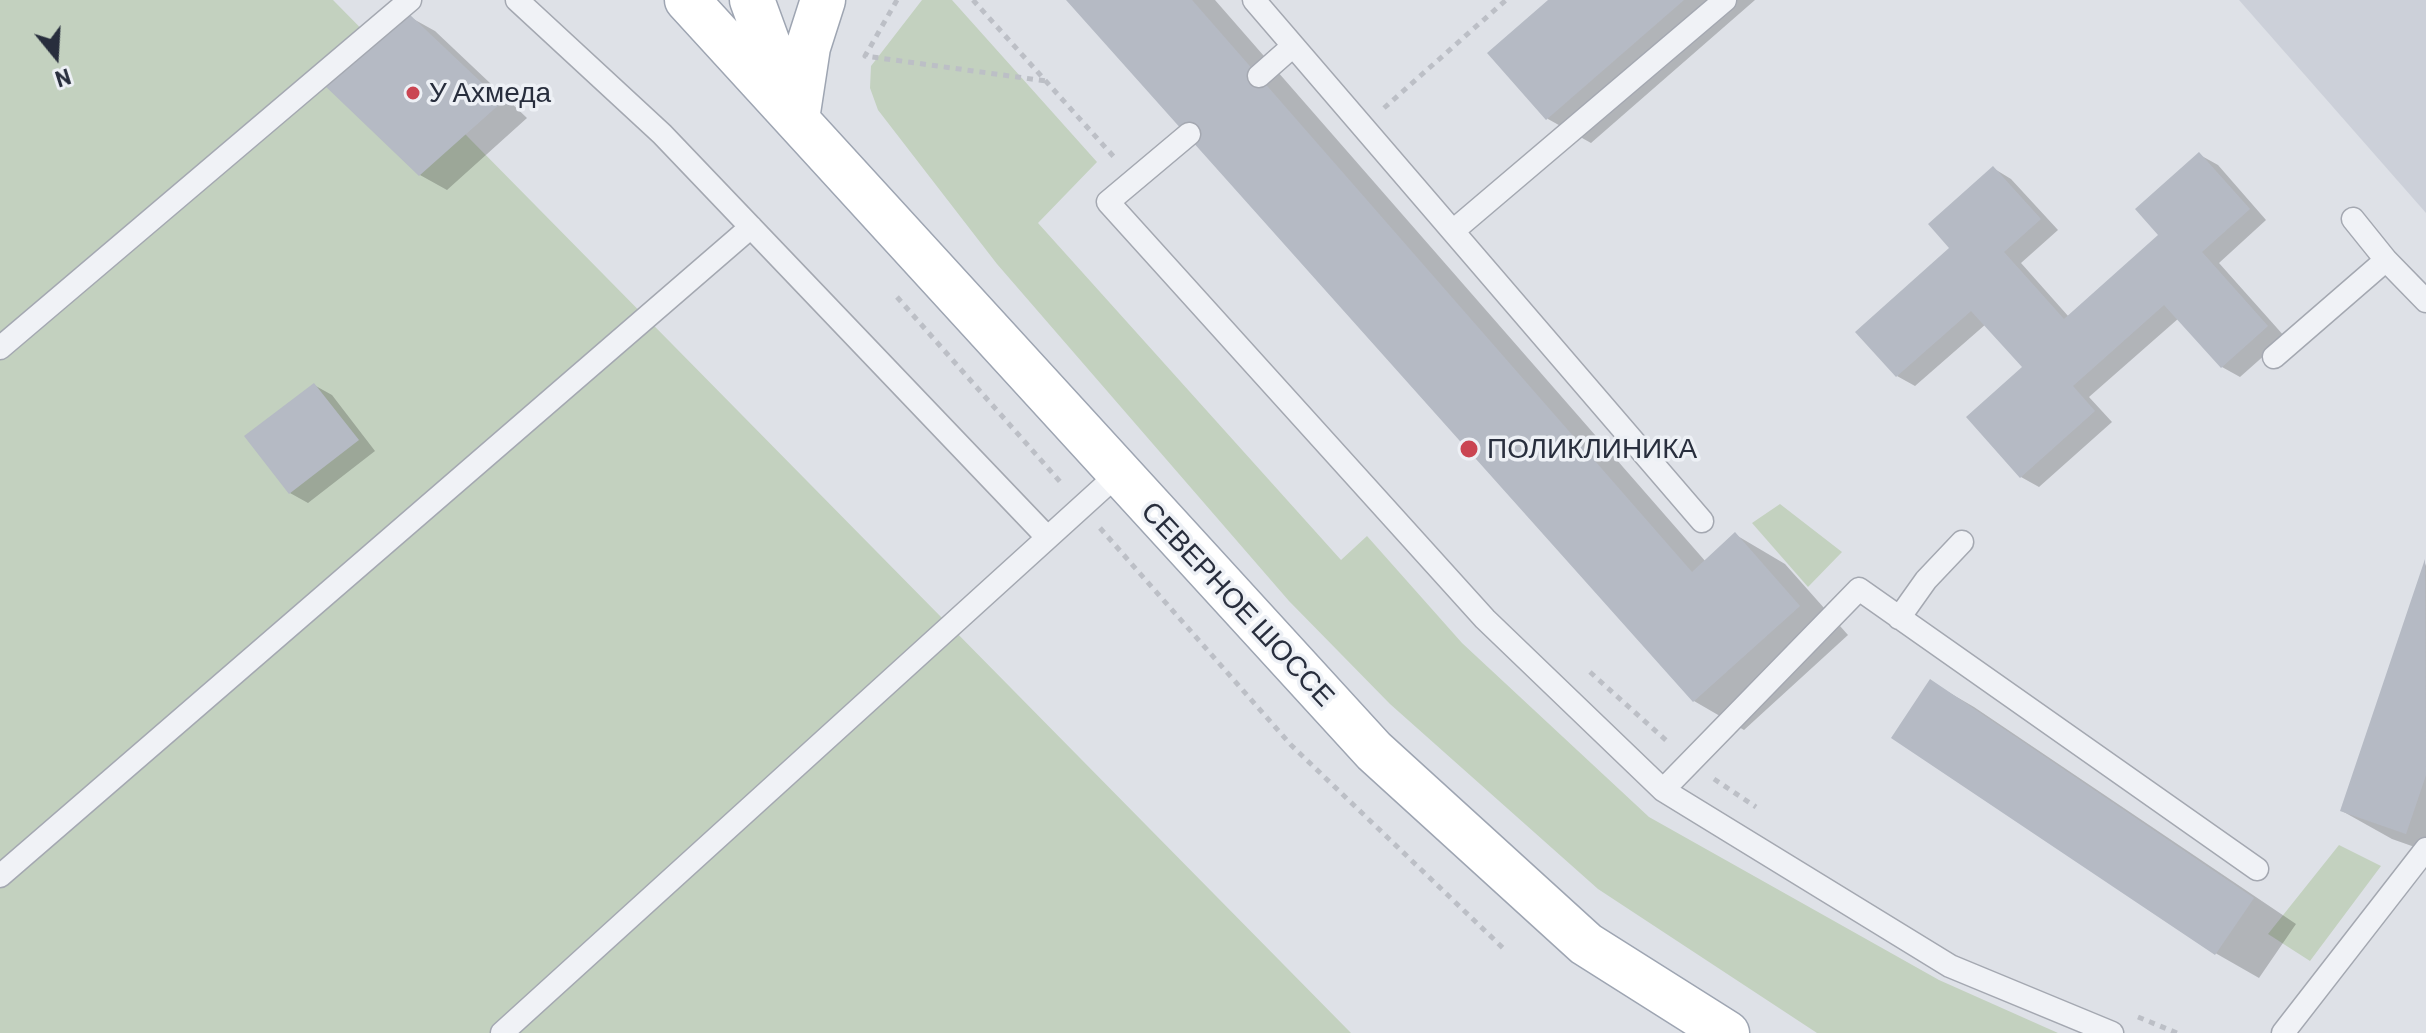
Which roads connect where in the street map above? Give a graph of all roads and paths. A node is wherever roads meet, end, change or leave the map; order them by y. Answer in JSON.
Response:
{"nodes":[{"id":1,"x":410,"y":0,"type":"edge"},
{"id":2,"x":517,"y":0,"type":"edge"},
{"id":3,"x":687,"y":0,"type":"edge"},
{"id":4,"x":752,"y":0,"type":"edge"},
{"id":5,"x":823,"y":0,"type":"edge"},
{"id":6,"x":897,"y":0,"type":"edge"},
{"id":7,"x":973,"y":0,"type":"edge"},
{"id":8,"x":1254,"y":0,"type":"edge"},
{"id":9,"x":1506,"y":0,"type":"edge"},
{"id":10,"x":1725,"y":0,"type":"edge"},
{"id":11,"x":1293,"y":46,"type":"junction"},
{"id":12,"x":1259,"y":76,"type":"dead end"},
{"id":13,"x":1046,"y":81,"type":"junction"},
{"id":14,"x":796,"y":122,"type":"junction"},
{"id":15,"x":1363,"y":126,"type":"junction"},
{"id":16,"x":1189,"y":134,"type":"dead end"},
{"id":17,"x":1135,"y":180,"type":"junction"},
{"id":18,"x":2353,"y":219,"type":"dead end"},
{"id":19,"x":751,"y":227,"type":"junction"},
{"id":20,"x":1453,"y":231,"type":"junction"},
{"id":21,"x":2386,"y":260,"type":"junction"},
{"id":22,"x":892,"y":292,"type":"dead end"},
{"id":23,"x":2426,"y":301,"type":"edge"},
{"id":24,"x":0,"y":348,"type":"edge"},
{"id":25,"x":2274,"y":357,"type":"dead end"},
{"id":26,"x":1118,"y":474,"type":"junction"},
{"id":27,"x":1081,"y":507,"type":"junction"},
{"id":28,"x":1702,"y":521,"type":"dead end"},
{"id":29,"x":1047,"y":537,"type":"junction"},
{"id":30,"x":1962,"y":542,"type":"dead end"},
{"id":31,"x":1899,"y":618,"type":"junction"},
{"id":32,"x":1586,"y":668,"type":"dead end"},
{"id":33,"x":1690,"y":763,"type":"junction"},
{"id":34,"x":1663,"y":790,"type":"junction"},
{"id":35,"x":1756,"y":807,"type":"dead end"},
{"id":36,"x":2426,"y":849,"type":"edge"},
{"id":37,"x":2257,"y":869,"type":"dead end"},
{"id":38,"x":0,"y":876,"type":"edge"},
{"id":39,"x":1503,"y":948,"type":"dead end"},
{"id":40,"x":2136,"y":1016,"type":"dead end"},
{"id":41,"x":502,"y":1033,"type":"edge"},
{"id":42,"x":1727,"y":1033,"type":"edge"},
{"id":43,"x":2112,"y":1033,"type":"edge"},
{"id":44,"x":2177,"y":1033,"type":"edge"},
{"id":45,"x":2283,"y":1033,"type":"edge"}],
"edges":[{"from":1,"to":24,"type":"lane"},
{"from":2,"to":19,"type":"lane"},
{"from":3,"to":14,"type":"main road","name":"СЕВЕРНОЕ ШОССЕ"},
{"from":4,"to":14,"type":"main road","name":"СЕВЕРНОЕ ШОССЕ"},
{"from":5,"to":14,"type":"main road"},
{"from":6,"to":13,"type":"path"},
{"from":7,"to":13,"type":"path"},
{"from":8,"to":11,"type":"lane"},
{"from":9,"to":15,"type":"path"},
{"from":10,"to":20,"type":"lane"},
{"from":11,"to":12,"type":"lane"},
{"from":11,"to":15,"type":"lane"},
{"from":13,"to":17,"type":"path"},
{"from":14,"to":26,"type":"main road","name":"СЕВЕРНОЕ ШОССЕ"},
{"from":15,"to":20,"type":"lane"},
{"from":16,"to":17,"type":"lane"},
{"from":17,"to":34,"type":"lane"},
{"from":18,"to":21,"type":"lane"},
{"from":19,"to":29,"type":"lane"},
{"from":19,"to":38,"type":"lane"},
{"from":20,"to":28,"type":"lane"},
{"from":21,"to":23,"type":"lane"},
{"from":21,"to":25,"type":"lane"},
{"from":22,"to":27,"type":"path"},
{"from":26,"to":27,"type":"lane"},
{"from":26,"to":42,"type":"main road","name":"СЕВЕРНОЕ ШОССЕ"},
{"from":27,"to":29,"type":"lane"},
{"from":27,"to":39,"type":"path"},
{"from":29,"to":41,"type":"lane"},
{"from":30,"to":31,"type":"lane"},
{"from":31,"to":33,"type":"lane"},
{"from":31,"to":37,"type":"lane"},
{"from":32,"to":33,"type":"path"},
{"from":33,"to":34,"type":"lane"},
{"from":33,"to":35,"type":"path"},
{"from":34,"to":43,"type":"lane"},
{"from":36,"to":45,"type":"lane"},
{"from":40,"to":44,"type":"path"}]}
